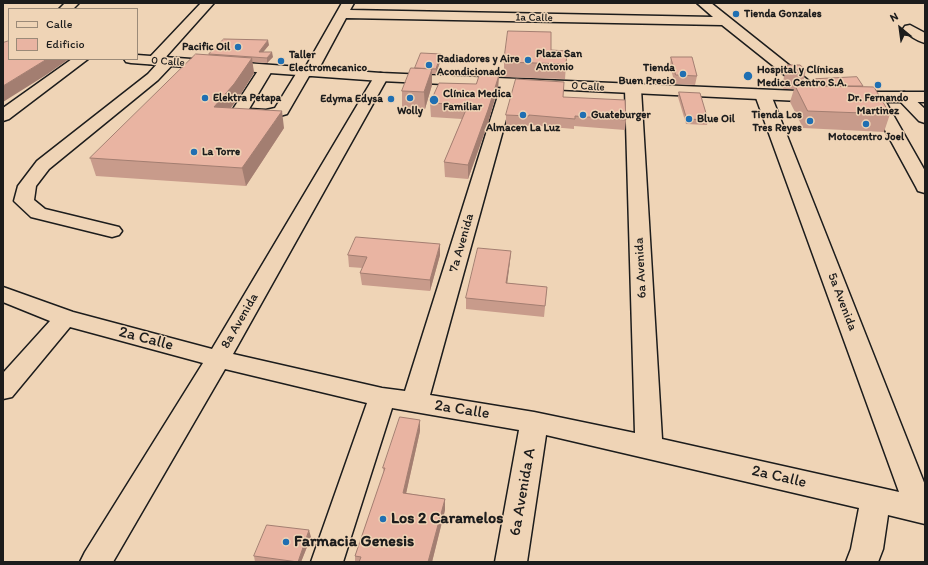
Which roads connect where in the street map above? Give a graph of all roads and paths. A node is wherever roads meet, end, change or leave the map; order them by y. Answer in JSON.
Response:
{"nodes":[{"id":1,"x":208,"y":3,"type":"edge"},
{"id":2,"x":704,"y":3,"type":"edge"},
{"id":3,"x":345,"y":8,"type":"edge"},
{"id":4,"x":726,"y":21,"type":"junction"},
{"id":5,"x":910,"y":29,"type":"dead end"},
{"id":6,"x":925,"y":39,"type":"edge"},
{"id":7,"x":80,"y":60,"type":"edge"},
{"id":8,"x":138,"y":60,"type":"edge"},
{"id":9,"x":161,"y":62,"type":"junction"},
{"id":10,"x":266,"y":69,"type":"junction"},
{"id":11,"x":307,"y":72,"type":"junction"},
{"id":12,"x":381,"y":77,"type":"junction"},
{"id":13,"x":509,"y":83,"type":"junction"},
{"id":14,"x":633,"y":89,"type":"junction"},
{"id":15,"x":763,"y":95,"type":"junction"},
{"id":16,"x":821,"y":97,"type":"junction"},
{"id":17,"x":875,"y":97,"type":"junction"},
{"id":18,"x":904,"y":97,"type":"junction"},
{"id":19,"x":925,"y":97,"type":"edge"},
{"id":20,"x":3,"y":116,"type":"edge"},
{"id":21,"x":924,"y":117,"type":"edge"},
{"id":22,"x":925,"y":187,"type":"edge"},
{"id":23,"x":112,"y":231,"type":"dead end"},
{"id":24,"x":3,"y":294,"type":"edge"},
{"id":25,"x":65,"y":318,"type":"junction"},
{"id":26,"x":218,"y":359,"type":"junction"},
{"id":27,"x":3,"y":390,"type":"edge"},
{"id":28,"x":382,"y":397,"type":"junction"},
{"id":29,"x":415,"y":402,"type":"junction"},
{"id":30,"x":534,"y":422,"type":"junction"},
{"id":31,"x":649,"y":447,"type":"junction"},
{"id":32,"x":875,"y":500,"type":"junction"},
{"id":33,"x":922,"y":511,"type":"edge"},
{"id":34,"x":96,"y":562,"type":"edge"},
{"id":35,"x":327,"y":562,"type":"edge"},
{"id":36,"x":511,"y":562,"type":"edge"},
{"id":37,"x":862,"y":562,"type":"edge"}],
"edges":[{"from":1,"to":9,"type":"street"},
{"from":2,"to":4,"type":"street"},
{"from":3,"to":4,"type":"street","name":"1a Calle"},
{"from":3,"to":11,"type":"street"},
{"from":4,"to":16,"type":"street"},
{"from":5,"to":6,"type":"street"},
{"from":7,"to":20,"type":"street"},
{"from":8,"to":9,"type":"street","name":"0 Calle"},
{"from":9,"to":10,"type":"street","name":"0 Calle"},
{"from":9,"to":23,"type":"street"},
{"from":10,"to":11,"type":"street","name":"0 Calle"},
{"from":10,"to":11,"type":"street"},
{"from":11,"to":12,"type":"street","name":"0 Calle"},
{"from":12,"to":13,"type":"street","name":"0 Calle"},
{"from":12,"to":26,"type":"street","name":"8a Avenida"},
{"from":13,"to":14,"type":"street","name":"0 Calle"},
{"from":13,"to":29,"type":"street","name":"7a Avenida"},
{"from":14,"to":15,"type":"street","name":"0 Calle"},
{"from":14,"to":31,"type":"street","name":"6a Avenida"},
{"from":15,"to":16,"type":"street","name":"0 Calle"},
{"from":15,"to":33,"type":"street","name":"5a Avenida"},
{"from":16,"to":17,"type":"street","name":"0 Calle"},
{"from":17,"to":18,"type":"street","name":"0 Calle"},
{"from":17,"to":22,"type":"street"},
{"from":18,"to":19,"type":"street","name":"0 Calle"},
{"from":18,"to":21,"type":"street"},
{"from":24,"to":25,"type":"street","name":"2a Calle"},
{"from":25,"to":26,"type":"street","name":"2a Calle"},
{"from":25,"to":27,"type":"street"},
{"from":26,"to":28,"type":"street","name":"2a Calle"},
{"from":26,"to":34,"type":"street","name":"8a Avenida"},
{"from":28,"to":29,"type":"street","name":"2a Calle"},
{"from":28,"to":35,"type":"street"},
{"from":29,"to":30,"type":"street","name":"2a Calle"},
{"from":30,"to":31,"type":"street","name":"2a Calle"},
{"from":30,"to":36,"type":"street","name":"6a Avenida A"},
{"from":31,"to":32,"type":"street","name":"2a Calle"},
{"from":32,"to":33,"type":"street","name":"2a Calle"},
{"from":32,"to":37,"type":"street"}]}
